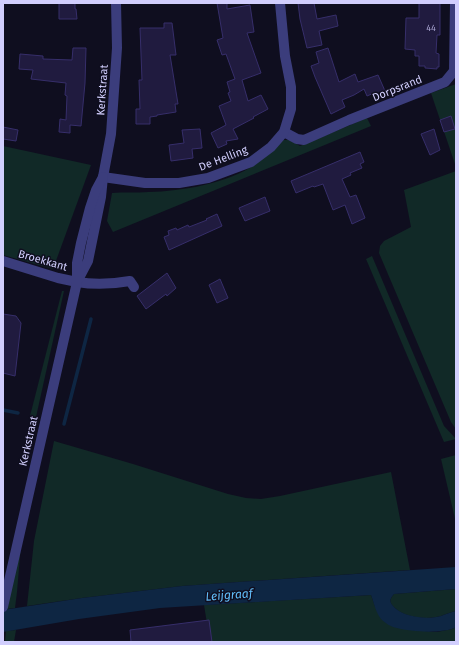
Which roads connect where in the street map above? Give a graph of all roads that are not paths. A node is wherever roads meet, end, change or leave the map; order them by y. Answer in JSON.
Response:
{"nodes":[{"id":1,"x":116,"y":3,"type":"edge"},
{"id":2,"x":280,"y":3,"type":"edge"},
{"id":3,"x":455,"y":3,"type":"edge"},
{"id":4,"x":284,"y":132,"type":"junction"},
{"id":5,"x":103,"y":177,"type":"junction"},
{"id":6,"x":3,"y":261,"type":"edge"},
{"id":7,"x":77,"y":282,"type":"junction"},
{"id":8,"x":134,"y":287,"type":"dead end"},
{"id":9,"x":3,"y":607,"type":"edge"}],
"edges":[{"from":1,"to":5,"type":"street","name":"Kerkstraat"},
{"from":2,"to":4,"type":"street","name":"De Helling"},
{"from":3,"to":4,"type":"street","name":"Dorpsrand"},
{"from":4,"to":5,"type":"street","name":"De Helling"},
{"from":5,"to":7,"type":"street","name":"Kerkstraat"},
{"from":6,"to":7,"type":"street","name":"Broekkant"},
{"from":7,"to":8,"type":"street"},
{"from":7,"to":9,"type":"street","name":"Kerkstraat"}]}
